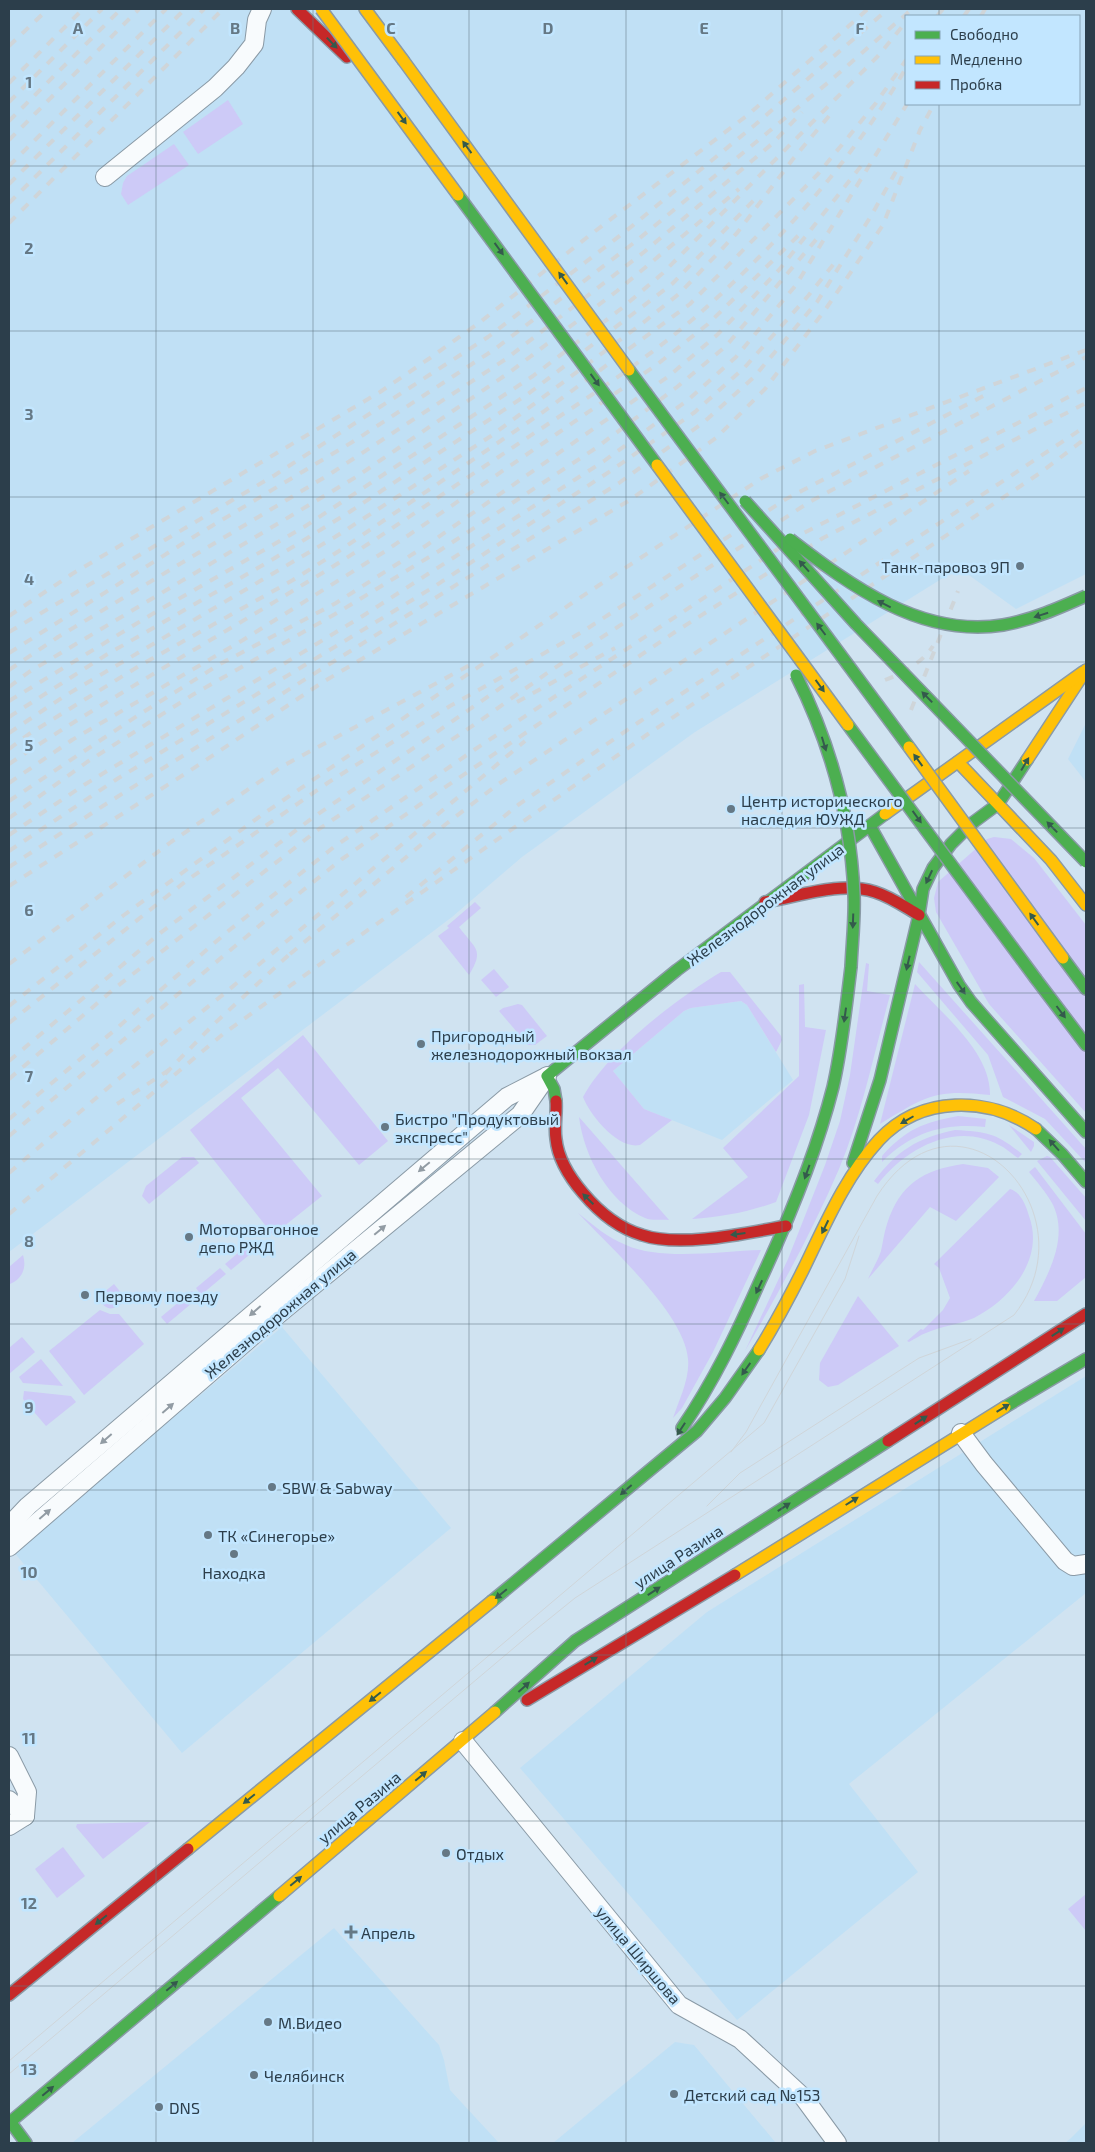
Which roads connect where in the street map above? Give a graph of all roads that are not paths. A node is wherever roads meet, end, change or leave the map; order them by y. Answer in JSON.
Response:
{"nodes":[{"id":1,"x":262,"y":9,"type":"edge"},
{"id":2,"x":297,"y":9,"type":"edge"},
{"id":3,"x":321,"y":9,"type":"edge"},
{"id":4,"x":365,"y":9,"type":"edge"},
{"id":5,"x":375,"y":9,"type":"edge"},
{"id":6,"x":403,"y":60,"type":"junction"},
{"id":7,"x":389,"y":101,"type":"junction"},
{"id":8,"x":105,"y":177,"type":"dead end"},
{"id":9,"x":592,"y":317,"type":"junction"},
{"id":10,"x":706,"y":454,"type":"dead end"},
{"id":11,"x":656,"y":464,"type":"junction"},
{"id":12,"x":738,"y":492,"type":"dead end"},
{"id":13,"x":750,"y":507,"type":"junction"},
{"id":14,"x":1086,"y":596,"type":"edge"},
{"id":15,"x":1086,"y":670,"type":"edge"},
{"id":16,"x":958,"y":762,"type":"junction"},
{"id":17,"x":998,"y":804,"type":"junction"},
{"id":18,"x":870,"y":826,"type":"junction"},
{"id":19,"x":1086,"y":862,"type":"edge"},
{"id":20,"x":765,"y":902,"type":"junction"},
{"id":21,"x":1086,"y":905,"type":"edge"},
{"id":22,"x":919,"y":915,"type":"junction"},
{"id":23,"x":1086,"y":989,"type":"edge"},
{"id":24,"x":1086,"y":1045,"type":"edge"},
{"id":25,"x":547,"y":1076,"type":"junction"},
{"id":26,"x":1086,"y":1132,"type":"edge"},
{"id":27,"x":1086,"y":1182,"type":"edge"},
{"id":28,"x":847,"y":1183,"type":"junction"},
{"id":29,"x":786,"y":1226,"type":"junction"},
{"id":30,"x":1086,"y":1314,"type":"edge"},
{"id":31,"x":1086,"y":1359,"type":"edge"},
{"id":32,"x":961,"y":1433,"type":"junction"},
{"id":33,"x":663,"y":1458,"type":"junction"},
{"id":34,"x":9,"y":1526,"type":"edge"},
{"id":35,"x":9,"y":1547,"type":"edge"},
{"id":36,"x":1086,"y":1564,"type":"edge"},
{"id":37,"x":469,"y":1736,"type":"junction"},
{"id":38,"x":9,"y":1756,"type":"edge"},
{"id":39,"x":27,"y":1792,"type":"junction"},
{"id":40,"x":9,"y":1800,"type":"edge"},
{"id":41,"x":25,"y":1816,"type":"junction"},
{"id":42,"x":9,"y":1826,"type":"edge"},
{"id":43,"x":9,"y":1995,"type":"edge"},
{"id":44,"x":9,"y":2122,"type":"edge"},
{"id":45,"x":26,"y":2143,"type":"edge"},
{"id":46,"x":837,"y":2143,"type":"edge"}],
"edges":[{"from":1,"to":8,"type":"street"},
{"from":2,"to":7,"type":"main road","one_way":true,"bridge":true},
{"from":3,"to":7,"type":"main road","bridge":true},
{"from":4,"to":6,"type":"main road"},
{"from":5,"to":6,"type":"main road"},
{"from":9,"to":6,"type":"main road","one_way":true,"bridge":true},
{"from":7,"to":11,"type":"main road","one_way":true,"bridge":true},
{"from":9,"to":10,"type":"main road","bridge":true},
{"from":23,"to":9,"type":"main road","one_way":true,"bridge":true},
{"from":11,"to":24,"type":"main road","one_way":true,"bridge":true},
{"from":11,"to":29,"type":"main road","one_way":true,"bridge":true},
{"from":12,"to":13,"type":"main road","bridge":true},
{"from":14,"to":13,"type":"main road","one_way":true,"bridge":true},
{"from":19,"to":13,"type":"main road","one_way":true,"bridge":true},
{"from":15,"to":16,"type":"main road","name":"Железнодорожная улица"},
{"from":17,"to":15,"type":"main road","one_way":true},
{"from":16,"to":17,"type":"main road"},
{"from":16,"to":18,"type":"main road","name":"Железнодорожная улица"},
{"from":17,"to":21,"type":"main road"},
{"from":17,"to":22,"type":"main road","one_way":true},
{"from":18,"to":20,"type":"main road","name":"Железнодорожная улица"},
{"from":18,"to":22,"type":"main road"},
{"from":20,"to":22,"type":"main road"},
{"from":20,"to":25,"type":"main road","name":"Железнодорожная улица"},
{"from":22,"to":26,"type":"main road","one_way":true},
{"from":22,"to":28,"type":"main road","one_way":true},
{"from":29,"to":25,"type":"main road","one_way":true},
{"from":25,"to":34,"type":"street","name":"Железнодорожная улица","one_way":true},
{"from":35,"to":25,"type":"street","name":"Железнодорожная улица","one_way":true},
{"from":27,"to":28,"type":"main road","one_way":true},
{"from":28,"to":33,"type":"main road","one_way":true},
{"from":29,"to":33,"type":"main road","one_way":true},
{"from":37,"to":30,"type":"main road","name":"улица Разина","one_way":true},
{"from":32,"to":31,"type":"main road","one_way":true},
{"from":32,"to":36,"type":"street"},
{"from":37,"to":32,"type":"main road","one_way":true},
{"from":33,"to":43,"type":"main road","one_way":true},
{"from":44,"to":37,"type":"main road","name":"улица Разина","one_way":true},
{"from":37,"to":46,"type":"street","name":"улица Ширшова"},
{"from":38,"to":39,"type":"street"},
{"from":39,"to":40,"type":"street"},
{"from":39,"to":41,"type":"street"},
{"from":40,"to":41,"type":"street"},
{"from":41,"to":42,"type":"street"},
{"from":44,"to":45,"type":"main road"}]}
